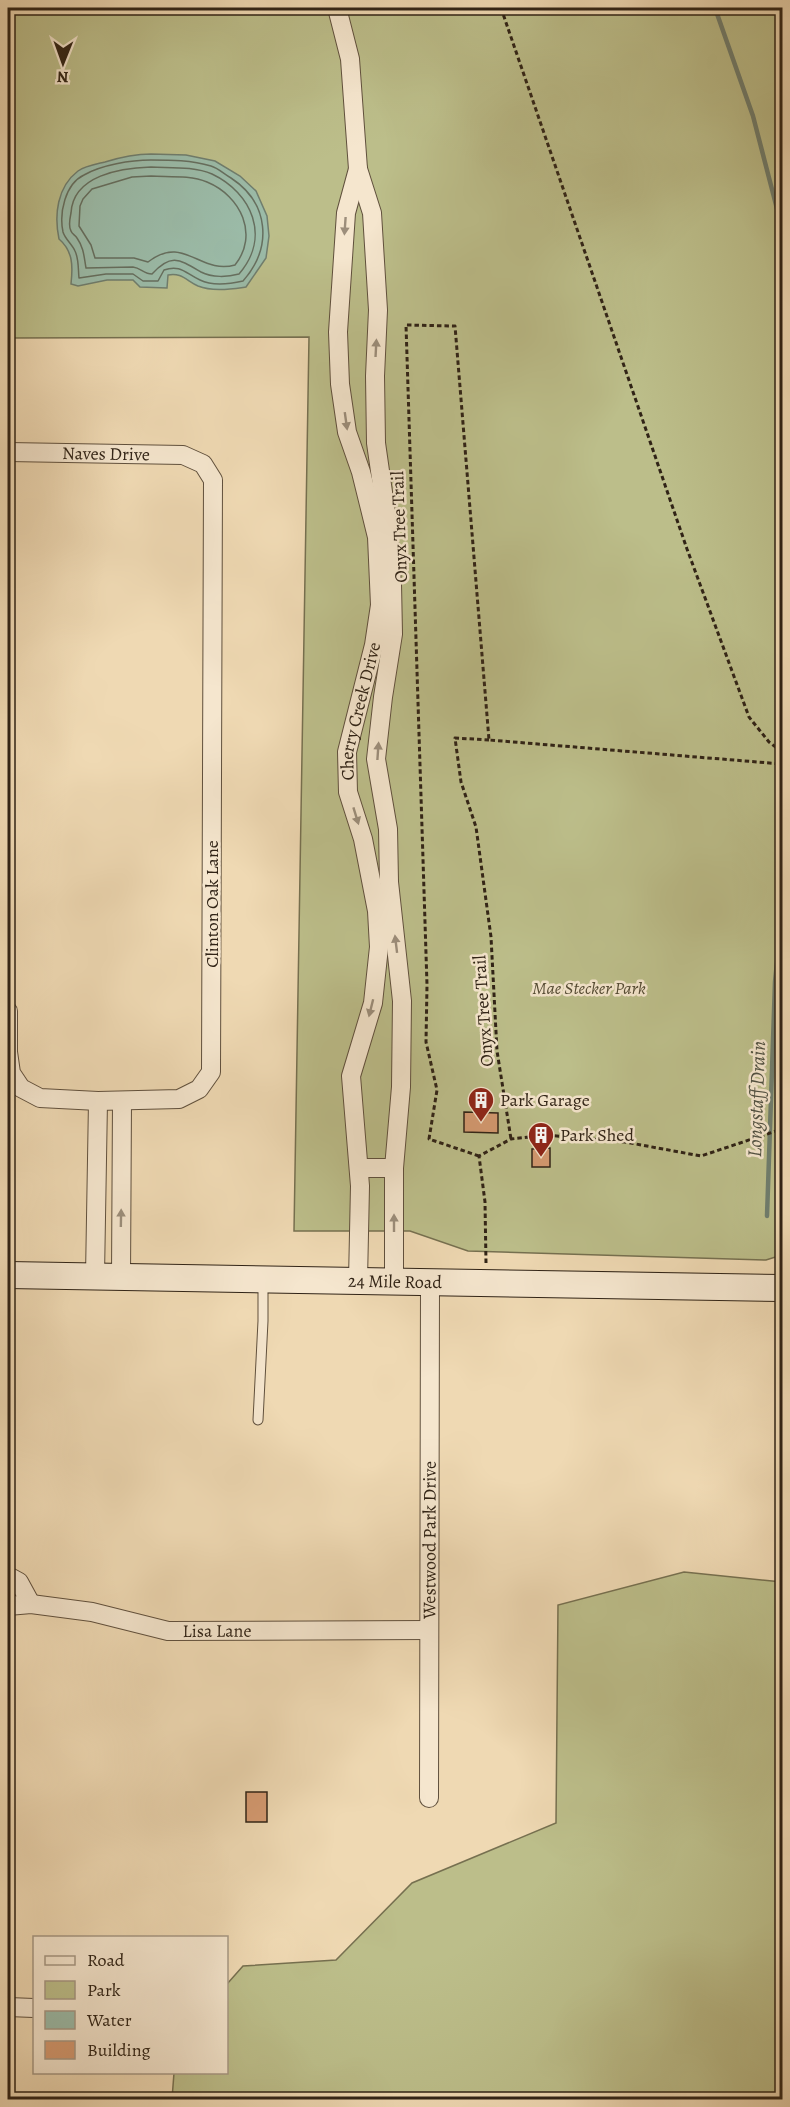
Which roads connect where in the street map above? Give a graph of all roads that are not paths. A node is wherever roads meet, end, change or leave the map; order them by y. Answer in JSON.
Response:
{"nodes":[{"id":1,"x":337,"y":8,"type":"edge"},
{"id":2,"x":358,"y":169,"type":"junction"},
{"id":3,"x":374,"y":254,"type":"junction"},
{"id":4,"x":343,"y":256,"type":"junction"},
{"id":5,"x":8,"y":452,"type":"edge"},
{"id":6,"x":203,"y":464,"type":"joint"},
{"id":7,"x":383,"y":537,"type":"junction"},
{"id":8,"x":385,"y":919,"type":"junction"},
{"id":9,"x":8,"y":1011,"type":"edge"},
{"id":10,"x":98,"y":1101,"type":"junction"},
{"id":11,"x":122,"y":1101,"type":"junction"},
{"id":12,"x":359,"y":1168,"type":"junction"},
{"id":13,"x":394,"y":1168,"type":"junction"},
{"id":14,"x":8,"y":1275,"type":"edge"},
{"id":15,"x":95,"y":1276,"type":"junction"},
{"id":16,"x":121,"y":1277,"type":"junction"},
{"id":17,"x":262,"y":1279,"type":"junction"},
{"id":18,"x":358,"y":1281,"type":"junction"},
{"id":19,"x":394,"y":1281,"type":"junction"},
{"id":20,"x":430,"y":1282,"type":"junction"},
{"id":21,"x":783,"y":1288,"type":"edge"},
{"id":22,"x":258,"y":1420,"type":"dead end"},
{"id":23,"x":8,"y":1576,"type":"edge"},
{"id":24,"x":31,"y":1604,"type":"junction"},
{"id":25,"x":8,"y":1606,"type":"edge"},
{"id":26,"x":428,"y":1630,"type":"junction"},
{"id":27,"x":429,"y":1798,"type":"dead end"},
{"id":28,"x":8,"y":2007,"type":"edge"},
{"id":29,"x":33,"y":2008,"type":"edge"}],
"edges":[{"from":1,"to":2,"type":"street","name":"Cherry Creek Drive"},
{"from":2,"to":3,"type":"street","name":"Cherry Creek Drive"},
{"from":2,"to":4,"type":"street","name":"Cherry Creek Drive","one_way":true},
{"from":3,"to":4,"type":"street"},
{"from":7,"to":3,"type":"street","name":"Cherry Creek Drive","one_way":true},
{"from":4,"to":7,"type":"street","name":"Cherry Creek Drive","one_way":true},
{"from":5,"to":6,"type":"street","name":"Naves Drive"},
{"from":6,"to":11,"type":"street","name":"Clinton Oak Lane"},
{"from":8,"to":7,"type":"street","name":"Cherry Creek Drive","one_way":true},
{"from":7,"to":8,"type":"street","name":"Cherry Creek Drive","one_way":true},
{"from":8,"to":12,"type":"street","name":"Cherry Creek Drive","one_way":true},
{"from":13,"to":8,"type":"street","name":"Cherry Creek Drive","one_way":true},
{"from":9,"to":10,"type":"street","name":"Clinton Oak Lane"},
{"from":10,"to":11,"type":"street","name":"Clinton Oak Lane"},
{"from":10,"to":15,"type":"street"},
{"from":16,"to":11,"type":"street","one_way":true},
{"from":12,"to":13,"type":"street"},
{"from":12,"to":18,"type":"street","name":"Cherry Creek Drive"},
{"from":19,"to":13,"type":"street","name":"Cherry Creek Drive","one_way":true},
{"from":14,"to":15,"type":"street","name":"24 Mile Road"},
{"from":15,"to":16,"type":"street","name":"24 Mile Road"},
{"from":16,"to":17,"type":"street","name":"24 Mile Road"},
{"from":17,"to":18,"type":"street","name":"24 Mile Road"},
{"from":17,"to":22,"type":"lane"},
{"from":18,"to":19,"type":"street","name":"24 Mile Road"},
{"from":19,"to":20,"type":"street","name":"24 Mile Road"},
{"from":20,"to":21,"type":"street","name":"24 Mile Road"},
{"from":20,"to":26,"type":"street","name":"Westwood Park Drive"},
{"from":23,"to":24,"type":"street"},
{"from":24,"to":25,"type":"street","name":"Lisa Lane"},
{"from":24,"to":26,"type":"street","name":"Lisa Lane"},
{"from":26,"to":27,"type":"street","name":"Westwood Park Drive"},
{"from":28,"to":29,"type":"street"}]}
